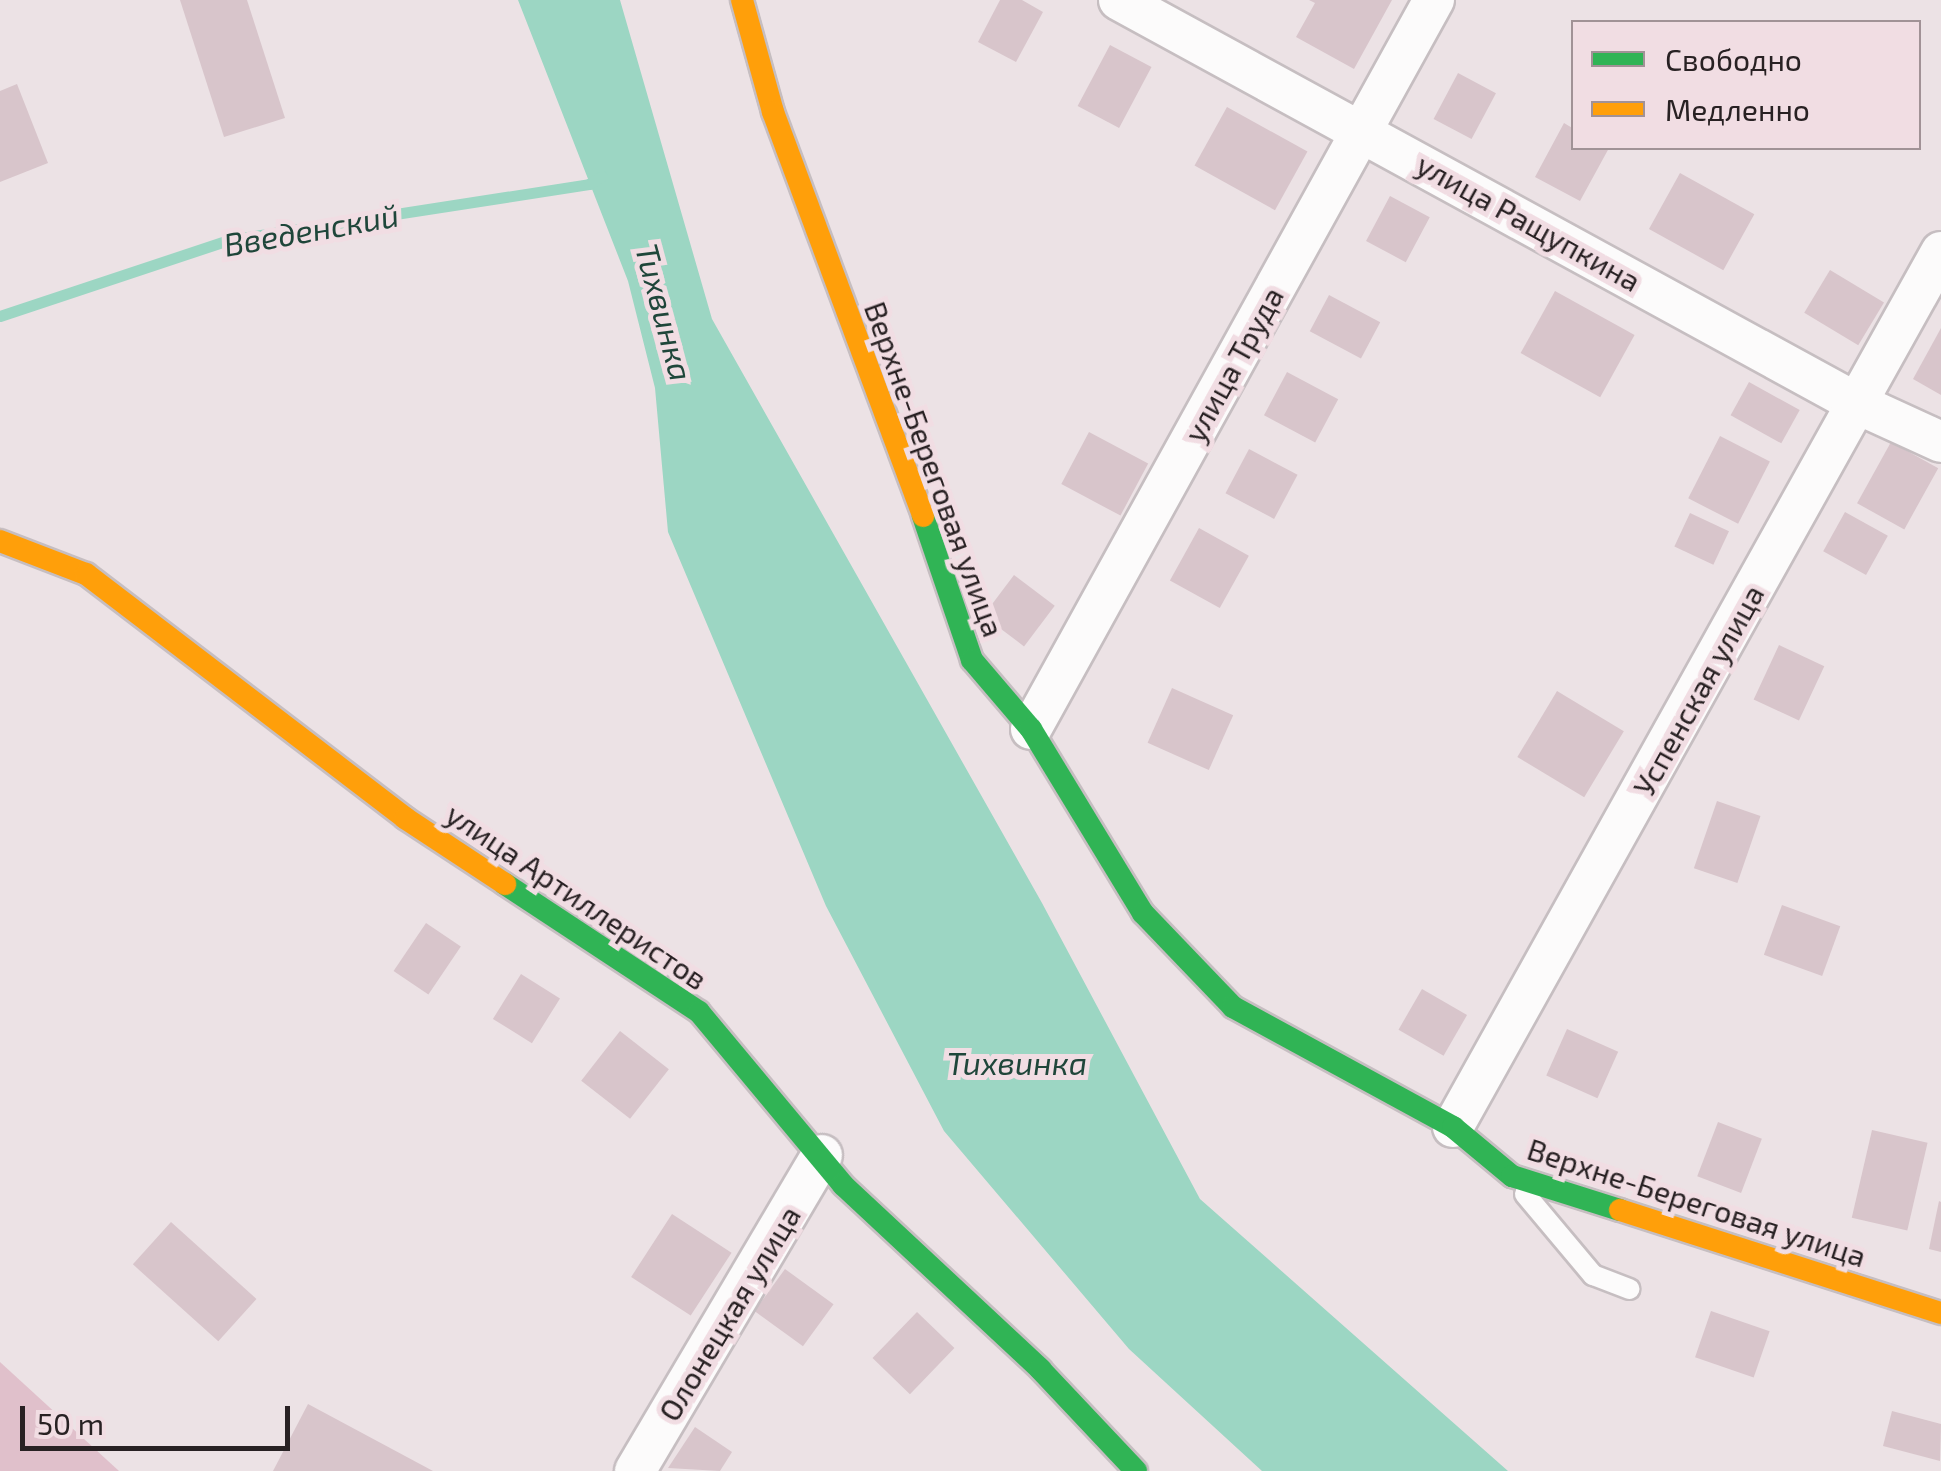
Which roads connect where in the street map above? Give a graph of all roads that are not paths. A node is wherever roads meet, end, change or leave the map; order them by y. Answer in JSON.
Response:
{"nodes":[{"id":1,"x":742,"y":0,"type":"edge"},
{"id":2,"x":1120,"y":0,"type":"edge"},
{"id":3,"x":1434,"y":0,"type":"edge"},
{"id":4,"x":1362,"y":130,"type":"junction"},
{"id":5,"x":1941,"y":252,"type":"edge"},
{"id":6,"x":1858,"y":404,"type":"junction"},
{"id":7,"x":1941,"y":442,"type":"edge"},
{"id":8,"x":0,"y":540,"type":"edge"},
{"id":9,"x":1031,"y":728,"type":"junction"},
{"id":10,"x":1454,"y":1127,"type":"junction"},
{"id":11,"x":822,"y":1155,"type":"junction"},
{"id":12,"x":1512,"y":1176,"type":"junction"},
{"id":13,"x":1628,"y":1289,"type":"dead end"},
{"id":14,"x":1941,"y":1313,"type":"edge"},
{"id":15,"x":636,"y":1471,"type":"edge"},
{"id":16,"x":1136,"y":1471,"type":"edge"}],
"edges":[{"from":1,"to":9,"type":"street","name":"Верхне-Береговая улица"},
{"from":2,"to":4,"type":"street","name":"улица Ращупкина"},
{"from":3,"to":4,"type":"street","name":"улица Труда"},
{"from":4,"to":6,"type":"street","name":"улица Ращупкина"},
{"from":4,"to":9,"type":"street","name":"улица Труда"},
{"from":5,"to":6,"type":"street","name":"Успенская улица"},
{"from":6,"to":7,"type":"street","name":"улица Ращупкина"},
{"from":6,"to":10,"type":"street","name":"Успенская улица"},
{"from":8,"to":11,"type":"street","name":"улица Артиллеристов"},
{"from":9,"to":10,"type":"street","name":"Верхне-Береговая улица"},
{"from":10,"to":12,"type":"street","name":"Верхне-Береговая улица"},
{"from":11,"to":15,"type":"street","name":"Олонецкая улица"},
{"from":11,"to":16,"type":"street","name":"улица Артиллеристов"},
{"from":12,"to":13,"type":"lane"},
{"from":12,"to":14,"type":"street","name":"Верхне-Береговая улица"}]}
